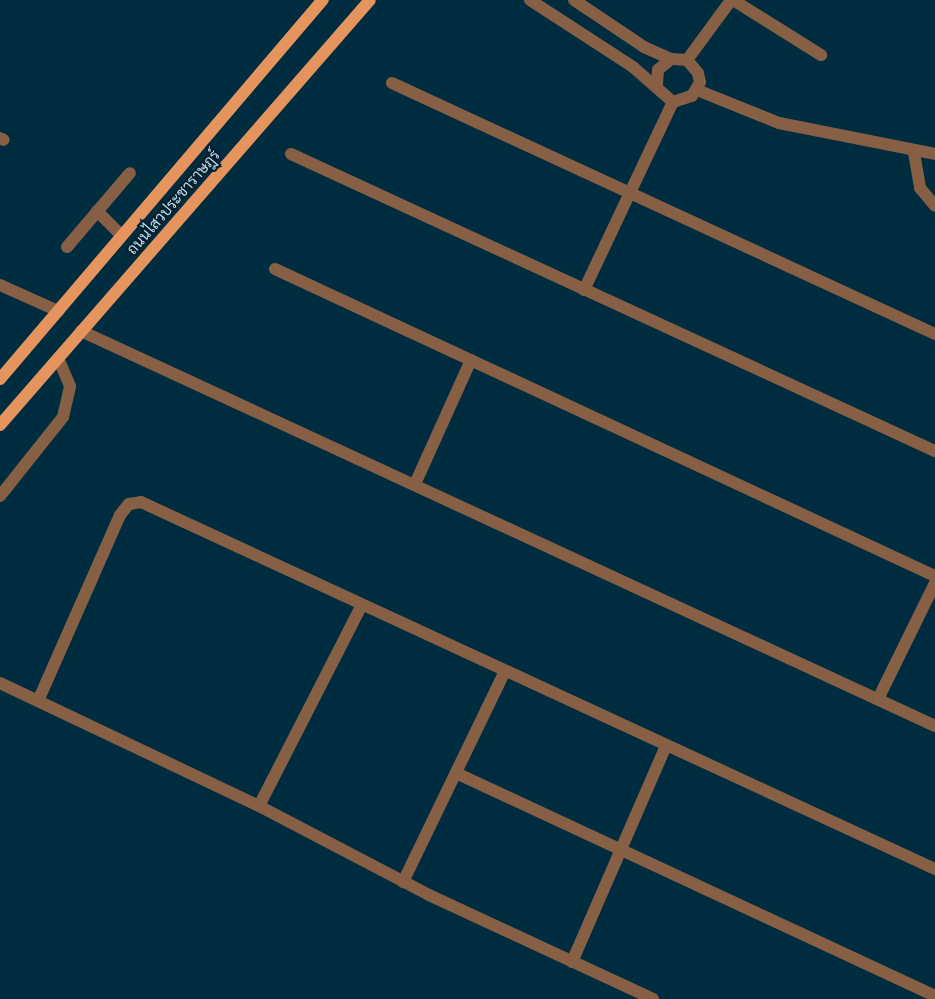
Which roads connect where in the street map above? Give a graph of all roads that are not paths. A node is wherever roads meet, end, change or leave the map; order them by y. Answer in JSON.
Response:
{"nodes":[{"id":1,"x":323,"y":0,"type":"edge"},
{"id":2,"x":370,"y":0,"type":"edge"},
{"id":3,"x":574,"y":0,"type":"edge"},
{"id":4,"x":732,"y":0,"type":"edge"},
{"id":5,"x":532,"y":1,"type":"edge"},
{"id":6,"x":821,"y":55,"type":"dead end"},
{"id":7,"x":670,"y":59,"type":"junction"},
{"id":8,"x":687,"y":60,"type":"junction"},
{"id":9,"x":392,"y":83,"type":"dead end"},
{"id":10,"x":657,"y":86,"type":"junction"},
{"id":11,"x":697,"y":90,"type":"junction"},
{"id":12,"x":673,"y":102,"type":"junction"},
{"id":13,"x":914,"y":153,"type":"junction"},
{"id":14,"x":291,"y":154,"type":"dead end"},
{"id":15,"x":935,"y":154,"type":"edge"},
{"id":16,"x":130,"y":173,"type":"dead end"},
{"id":17,"x":630,"y":194,"type":"junction"},
{"id":18,"x":935,"y":206,"type":"edge"},
{"id":19,"x":97,"y":211,"type":"junction"},
{"id":20,"x":122,"y":236,"type":"junction"},
{"id":21,"x":67,"y":247,"type":"dead end"},
{"id":22,"x":275,"y":270,"type":"dead end"},
{"id":23,"x":0,"y":285,"type":"edge"},
{"id":24,"x":584,"y":290,"type":"junction"},
{"id":25,"x":58,"y":311,"type":"junction"},
{"id":26,"x":82,"y":331,"type":"junction"},
{"id":27,"x":935,"y":334,"type":"edge"},
{"id":28,"x":58,"y":358,"type":"junction"},
{"id":29,"x":471,"y":360,"type":"junction"},
{"id":30,"x":0,"y":379,"type":"edge"},
{"id":31,"x":0,"y":425,"type":"edge"},
{"id":32,"x":935,"y":451,"type":"edge"},
{"id":33,"x":415,"y":484,"type":"junction"},
{"id":34,"x":0,"y":496,"type":"edge"},
{"id":35,"x":935,"y":576,"type":"edge"},
{"id":36,"x":935,"y":583,"type":"edge"},
{"id":37,"x":362,"y":605,"type":"junction"},
{"id":38,"x":505,"y":671,"type":"junction"},
{"id":39,"x":0,"y":683,"type":"edge"},
{"id":40,"x":878,"y":700,"type":"junction"},
{"id":41,"x":38,"y":701,"type":"junction"},
{"id":42,"x":935,"y":726,"type":"edge"},
{"id":43,"x":666,"y":746,"type":"junction"},
{"id":44,"x":456,"y":773,"type":"junction"},
{"id":45,"x":258,"y":806,"type":"junction"},
{"id":46,"x":620,"y":851,"type":"junction"},
{"id":47,"x":935,"y":869,"type":"edge"},
{"id":48,"x":403,"y":882,"type":"junction"},
{"id":49,"x":572,"y":962,"type":"junction"},
{"id":50,"x":935,"y":996,"type":"edge"},
{"id":51,"x":653,"y":999,"type":"edge"}],
"edges":[{"from":1,"to":20,"type":"main road","name":"ถนนไสวประชาราษฎร์"},
{"from":2,"to":26,"type":"main road","name":"ถนนไสวประชาราษฎร์"},
{"from":3,"to":7,"type":"street"},
{"from":4,"to":6,"type":"street"},
{"from":4,"to":8,"type":"street"},
{"from":5,"to":10,"type":"street"},
{"from":7,"to":8,"type":"street"},
{"from":7,"to":10,"type":"street"},
{"from":8,"to":11,"type":"street"},
{"from":9,"to":17,"type":"street"},
{"from":10,"to":12,"type":"street"},
{"from":11,"to":12,"type":"street"},
{"from":11,"to":13,"type":"street"},
{"from":12,"to":17,"type":"street"},
{"from":13,"to":15,"type":"street"},
{"from":13,"to":18,"type":"street"},
{"from":14,"to":24,"type":"street"},
{"from":16,"to":19,"type":"street"},
{"from":17,"to":24,"type":"street"},
{"from":17,"to":27,"type":"street"},
{"from":19,"to":20,"type":"street"},
{"from":19,"to":21,"type":"street"},
{"from":20,"to":25,"type":"main road","name":"ถนนไสวประชาราษฎร์"},
{"from":22,"to":29,"type":"street"},
{"from":23,"to":25,"type":"street"},
{"from":24,"to":32,"type":"street"},
{"from":25,"to":30,"type":"main road","name":"ถนนไสวประชาราษฎร์"},
{"from":26,"to":28,"type":"main road","name":"ถนนไสวประชาราษฎร์"},
{"from":26,"to":33,"type":"street"},
{"from":28,"to":31,"type":"main road","name":"ถนนไสวประชาราษฎร์"},
{"from":28,"to":34,"type":"street"},
{"from":29,"to":33,"type":"street"},
{"from":29,"to":35,"type":"street"},
{"from":33,"to":40,"type":"street"},
{"from":36,"to":40,"type":"street"},
{"from":37,"to":38,"type":"street"},
{"from":37,"to":41,"type":"street"},
{"from":37,"to":45,"type":"street"},
{"from":38,"to":43,"type":"street"},
{"from":38,"to":44,"type":"street"},
{"from":39,"to":41,"type":"street"},
{"from":40,"to":42,"type":"street"},
{"from":41,"to":45,"type":"street"},
{"from":43,"to":46,"type":"street"},
{"from":43,"to":47,"type":"street"},
{"from":44,"to":46,"type":"street"},
{"from":44,"to":48,"type":"street"},
{"from":45,"to":48,"type":"street"},
{"from":46,"to":49,"type":"street"},
{"from":46,"to":50,"type":"street"},
{"from":48,"to":49,"type":"street"},
{"from":49,"to":51,"type":"street"}]}
